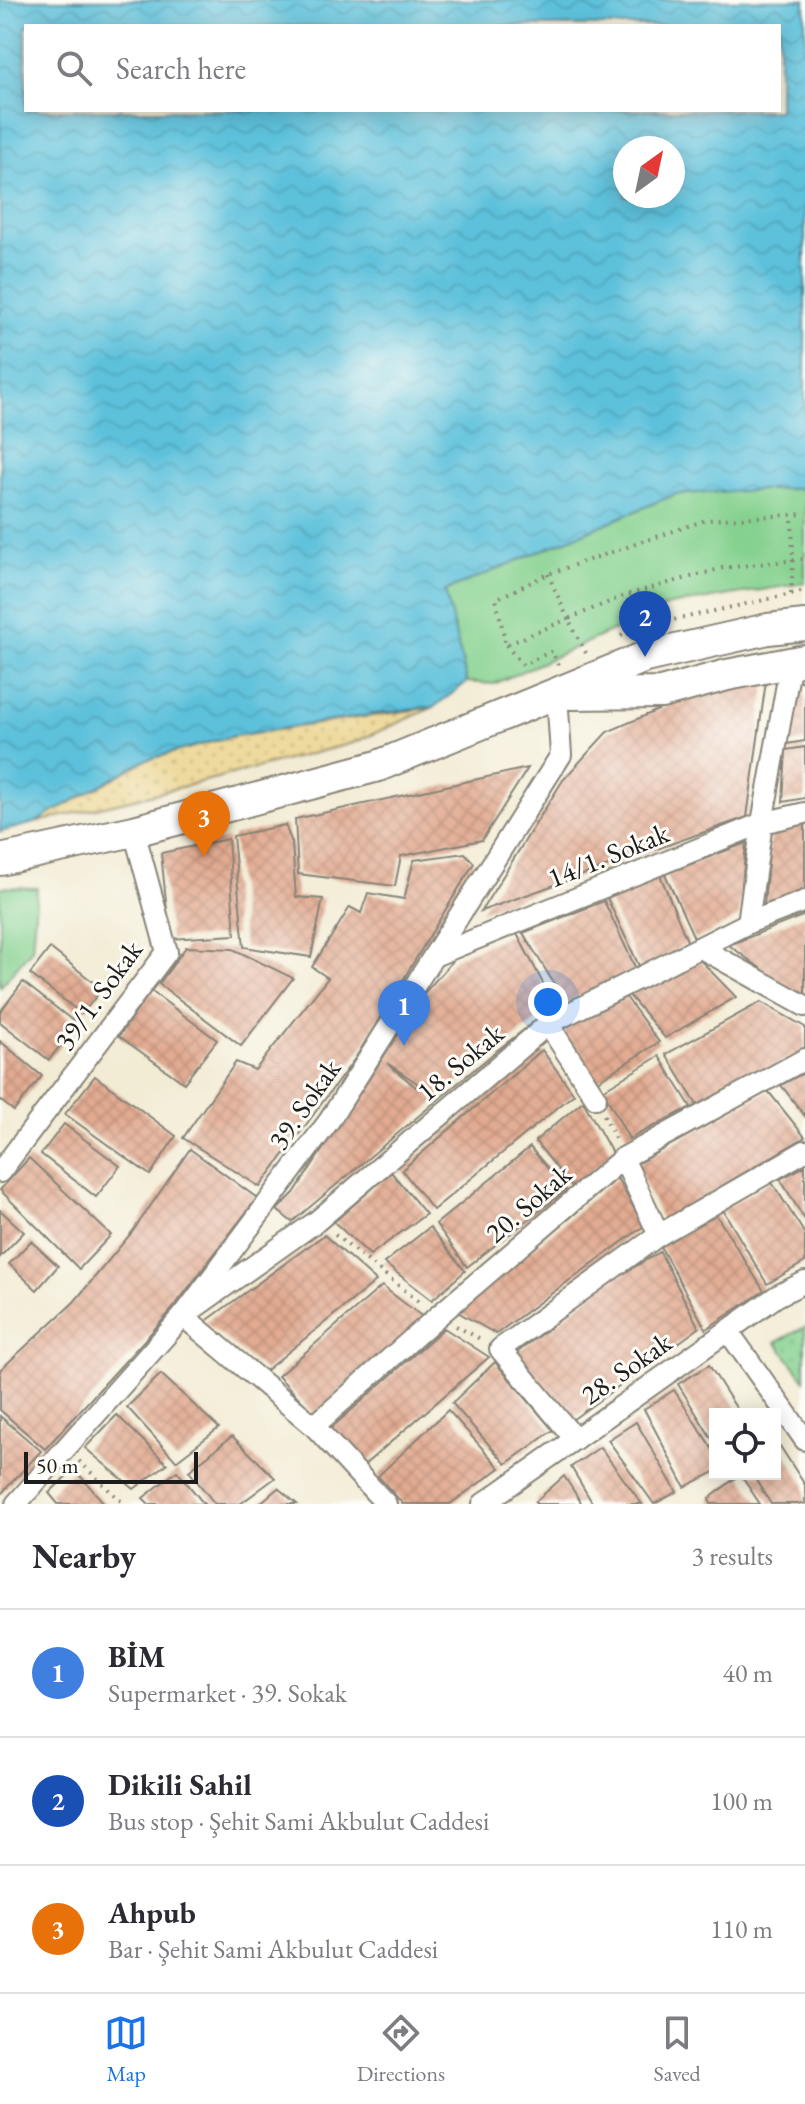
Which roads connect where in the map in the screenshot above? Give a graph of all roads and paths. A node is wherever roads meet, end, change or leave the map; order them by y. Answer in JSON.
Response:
{"nodes":[{"id":1,"x":792,"y":514,"type":"junction"},
{"id":2,"x":805,"y":514,"type":"edge"},
{"id":3,"x":805,"y":559,"type":"edge"},
{"id":4,"x":793,"y":560,"type":"junction"},
{"id":5,"x":548,"y":574,"type":"junction"},
{"id":6,"x":791,"y":594,"type":"dead end"},
{"id":7,"x":568,"y":619,"type":"junction"},
{"id":8,"x":805,"y":625,"type":"edge"},
{"id":9,"x":506,"y":645,"type":"junction"},
{"id":10,"x":586,"y":653,"type":"dead end"},
{"id":11,"x":798,"y":661,"type":"edge"},
{"id":12,"x":557,"y":680,"type":"junction"},
{"id":13,"x":805,"y":813,"type":"edge"},
{"id":14,"x":762,"y":823,"type":"junction"},
{"id":15,"x":134,"y":831,"type":"junction"},
{"id":16,"x":0,"y":860,"type":"edge"},
{"id":17,"x":805,"y":901,"type":"edge"},
{"id":18,"x":748,"y":923,"type":"junction"},
{"id":19,"x":701,"y":948,"type":"junction"},
{"id":20,"x":434,"y":956,"type":"junction"},
{"id":21,"x":805,"y":1006,"type":"edge"},
{"id":22,"x":548,"y":1024,"type":"junction"},
{"id":23,"x":805,"y":1059,"type":"edge"},
{"id":24,"x":596,"y":1098,"type":"joint"},
{"id":25,"x":805,"y":1151,"type":"edge"},
{"id":26,"x":623,"y":1158,"type":"junction"},
{"id":27,"x":0,"y":1172,"type":"edge"},
{"id":28,"x":317,"y":1221,"type":"junction"},
{"id":29,"x":659,"y":1235,"type":"junction"},
{"id":30,"x":805,"y":1282,"type":"edge"},
{"id":31,"x":183,"y":1316,"type":"junction"},
{"id":32,"x":438,"y":1316,"type":"junction"},
{"id":33,"x":728,"y":1331,"type":"junction"},
{"id":34,"x":500,"y":1349,"type":"junction"},
{"id":35,"x":314,"y":1426,"type":"junction"},
{"id":36,"x":575,"y":1439,"type":"junction"},
{"id":37,"x":805,"y":1440,"type":"edge"},
{"id":38,"x":65,"y":1449,"type":"junction"},
{"id":39,"x":16,"y":1504,"type":"edge"},
{"id":40,"x":124,"y":1504,"type":"edge"},
{"id":41,"x":386,"y":1504,"type":"edge"},
{"id":42,"x":483,"y":1504,"type":"edge"}],
"edges":[{"from":1,"to":2,"type":"path"},
{"from":1,"to":4,"type":"path"},
{"from":1,"to":5,"type":"path"},
{"from":3,"to":4,"type":"path"},
{"from":4,"to":6,"type":"path"},
{"from":4,"to":7,"type":"path"},
{"from":5,"to":7,"type":"path"},
{"from":5,"to":9,"type":"path"},
{"from":7,"to":9,"type":"path"},
{"from":7,"to":10,"type":"path"},
{"from":8,"to":12,"type":"main road"},
{"from":9,"to":12,"type":"path"},
{"from":11,"to":12,"type":"main road"},
{"from":11,"to":14,"type":"street"},
{"from":12,"to":15,"type":"main road"},
{"from":12,"to":20,"type":"street","name":"39. Sokak"},
{"from":13,"to":14,"type":"street","name":"14/1. Sokak"},
{"from":14,"to":18,"type":"street"},
{"from":14,"to":20,"type":"street","name":"14/1. Sokak"},
{"from":15,"to":16,"type":"main road"},
{"from":15,"to":27,"type":"street","name":"39/1. Sokak"},
{"from":17,"to":18,"type":"street","name":"18. Sokak"},
{"from":18,"to":19,"type":"street","name":"18. Sokak"},
{"from":19,"to":21,"type":"street"},
{"from":19,"to":22,"type":"street","name":"18. Sokak"},
{"from":20,"to":31,"type":"street","name":"39. Sokak"},
{"from":22,"to":24,"type":"street"},
{"from":22,"to":28,"type":"street","name":"18. Sokak"},
{"from":23,"to":26,"type":"street","name":"20. Sokak"},
{"from":24,"to":26,"type":"path"},
{"from":25,"to":29,"type":"street"},
{"from":26,"to":29,"type":"street"},
{"from":26,"to":32,"type":"street","name":"20. Sokak"},
{"from":28,"to":31,"type":"street","name":"18. Sokak"},
{"from":28,"to":32,"type":"path"},
{"from":29,"to":34,"type":"street"},
{"from":30,"to":33,"type":"street","name":"28. Sokak"},
{"from":31,"to":35,"type":"street"},
{"from":31,"to":38,"type":"street","name":"39. Sokak"},
{"from":32,"to":34,"type":"path"},
{"from":32,"to":35,"type":"street","name":"20. Sokak"},
{"from":33,"to":36,"type":"street","name":"28. Sokak"},
{"from":33,"to":37,"type":"street"},
{"from":34,"to":36,"type":"street"},
{"from":35,"to":41,"type":"street"},
{"from":36,"to":42,"type":"street","name":"28. Sokak"},
{"from":38,"to":39,"type":"street","name":"39. Sokak"},
{"from":38,"to":40,"type":"path"}]}
